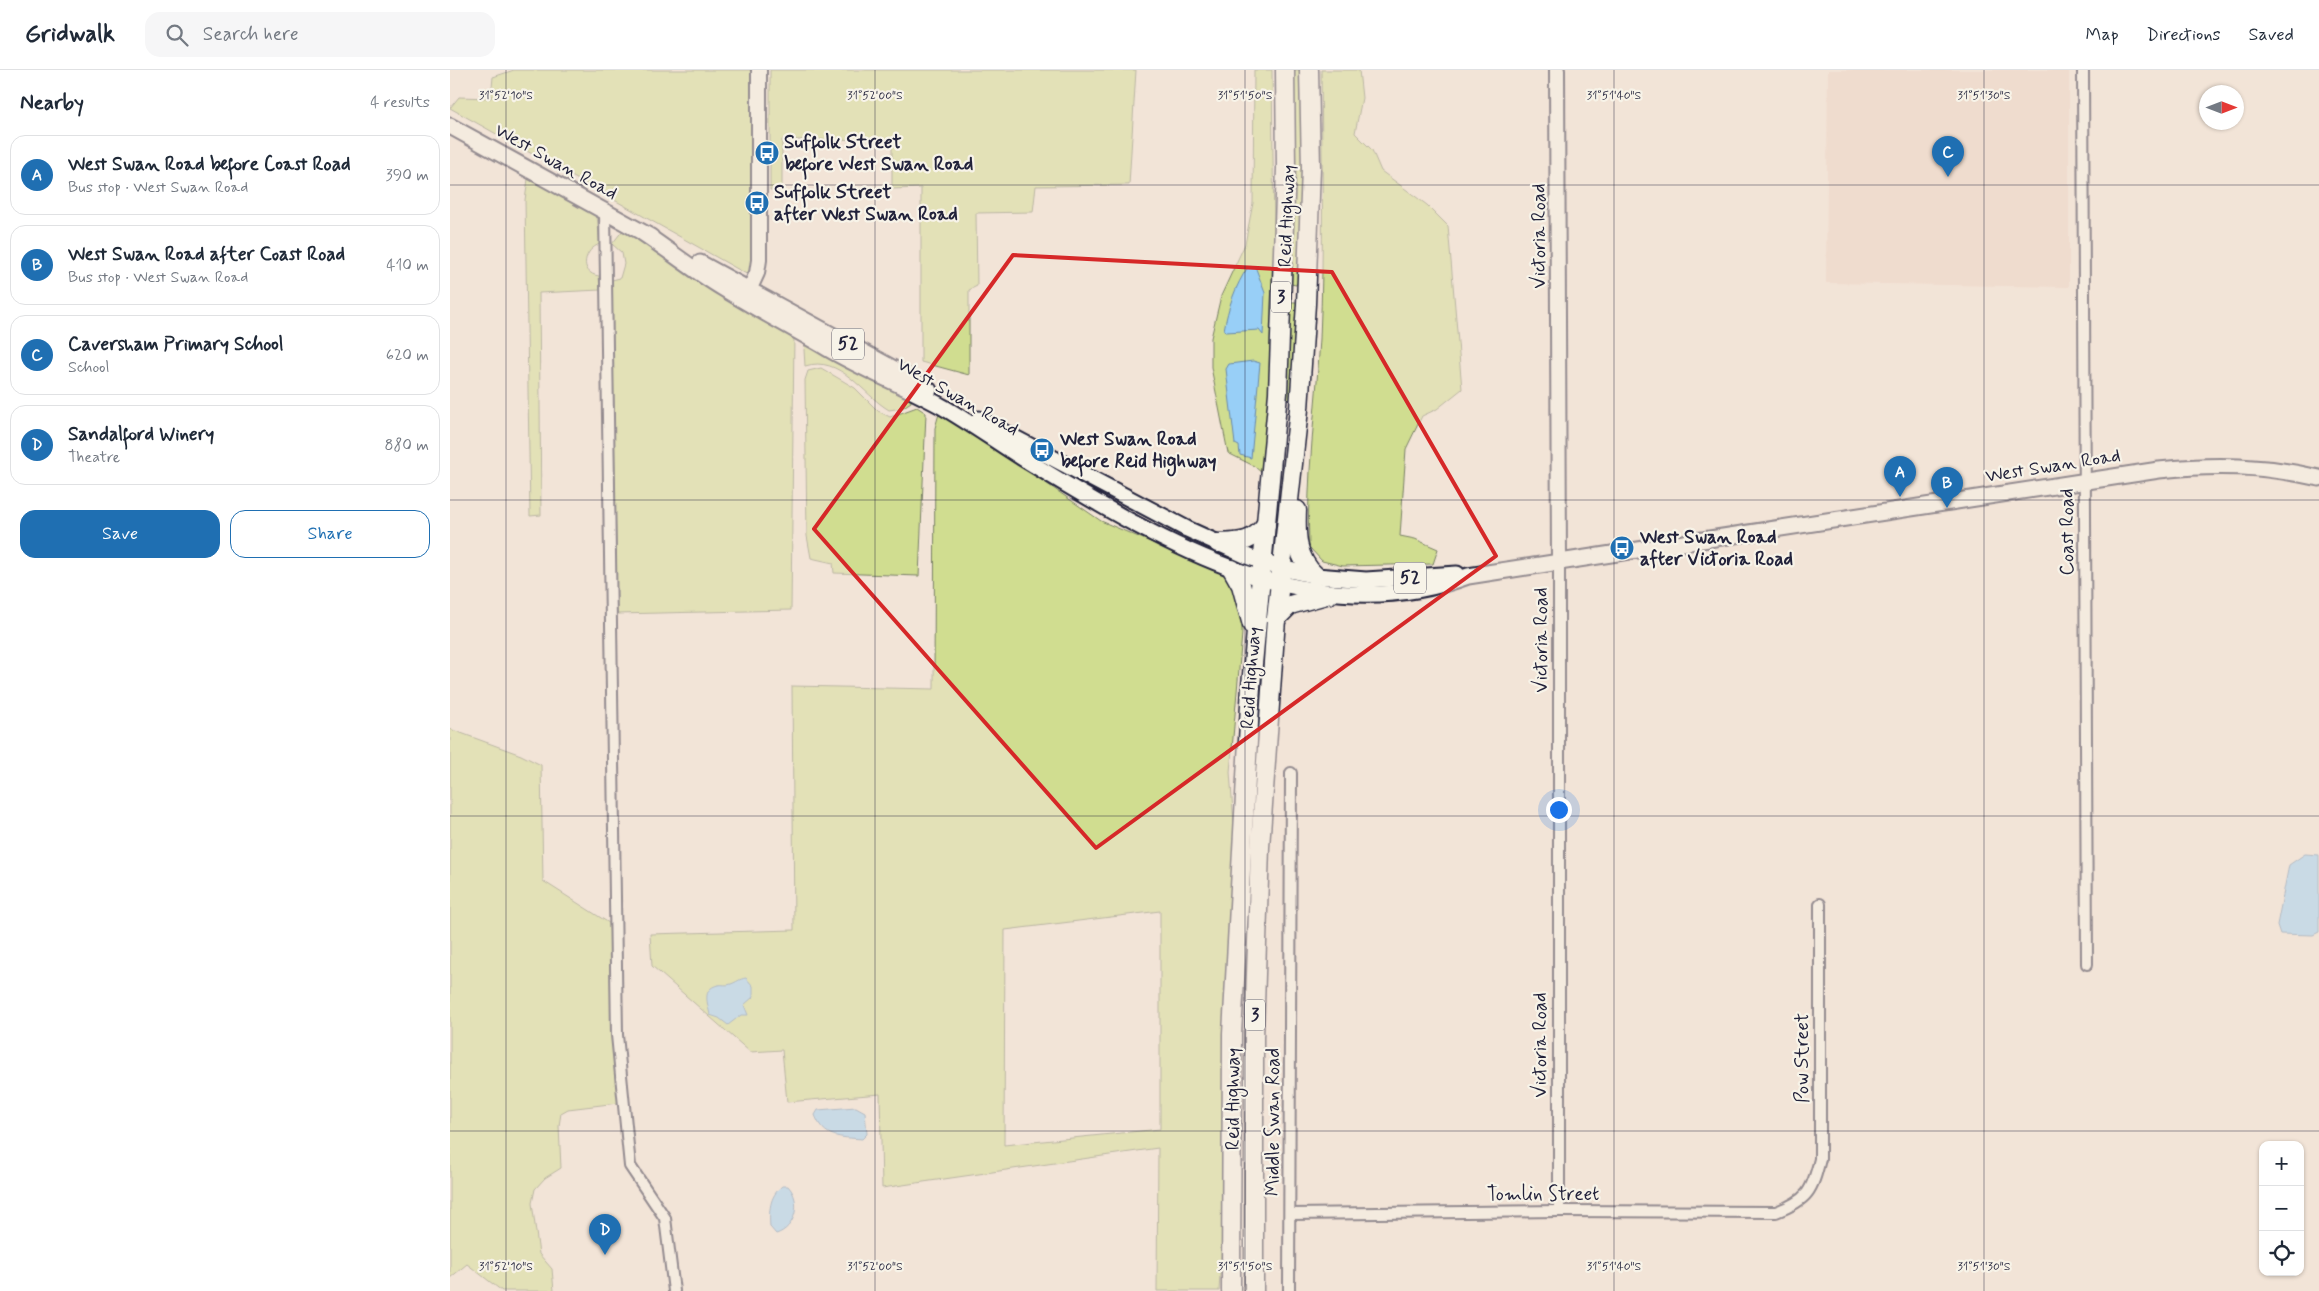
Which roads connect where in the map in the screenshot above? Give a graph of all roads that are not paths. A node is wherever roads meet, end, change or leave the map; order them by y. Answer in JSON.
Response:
{"nodes":[{"id":1,"x":759,"y":70,"type":"edge"},
{"id":2,"x":1285,"y":70,"type":"edge"},
{"id":3,"x":1310,"y":70,"type":"edge"},
{"id":4,"x":1557,"y":70,"type":"edge"},
{"id":5,"x":2083,"y":70,"type":"edge"},
{"id":6,"x":450,"y":126,"type":"edge"},
{"id":7,"x":605,"y":212,"type":"junction"},
{"id":8,"x":747,"y":295,"type":"junction"},
{"id":9,"x":2319,"y":478,"type":"edge"},
{"id":10,"x":2084,"y":481,"type":"junction"},
{"id":11,"x":1291,"y":488,"type":"junction"},
{"id":12,"x":1266,"y":524,"type":"junction"},
{"id":13,"x":1218,"y":543,"type":"junction"},
{"id":14,"x":1559,"y":563,"type":"junction"},
{"id":15,"x":1232,"y":569,"type":"junction"},
{"id":16,"x":1261,"y":570,"type":"junction"},
{"id":17,"x":1281,"y":576,"type":"junction"},
{"id":18,"x":1316,"y":576,"type":"junction"},
{"id":19,"x":1468,"y":576,"type":"junction"},
{"id":20,"x":1330,"y":594,"type":"junction"},
{"id":21,"x":1276,"y":619,"type":"junction"},
{"id":22,"x":1255,"y":633,"type":"junction"},
{"id":23,"x":1291,"y":773,"type":"dead end"},
{"id":24,"x":1820,"y":904,"type":"dead end"},
{"id":25,"x":2086,"y":964,"type":"dead end"},
{"id":26,"x":1796,"y":1205,"type":"joint"},
{"id":27,"x":1559,"y":1211,"type":"junction"},
{"id":28,"x":1290,"y":1214,"type":"junction"},
{"id":29,"x":674,"y":1291,"type":"edge"},
{"id":30,"x":1231,"y":1291,"type":"edge"},
{"id":31,"x":1254,"y":1291,"type":"edge"},
{"id":32,"x":1289,"y":1291,"type":"edge"}],
"edges":[{"from":1,"to":8,"type":"street"},
{"from":2,"to":12,"type":"highway","name":"Reid Highway","number":"3"},
{"from":3,"to":11,"type":"highway","name":"Reid Highway","number":"3"},
{"from":4,"to":14,"type":"street","name":"Victoria Road"},
{"from":5,"to":10,"type":"street","name":"Coast Road"},
{"from":6,"to":7,"type":"main road","name":"West Swan Road","number":"52"},
{"from":7,"to":8,"type":"main road","name":"West Swan Road","number":"52"},
{"from":7,"to":29,"type":"street"},
{"from":8,"to":13,"type":"main road","name":"West Swan Road","number":"52"},
{"from":8,"to":15,"type":"main road","name":"West Swan Road","number":"52"},
{"from":9,"to":10,"type":"main road","name":"West Swan Road","number":"52"},
{"from":10,"to":14,"type":"main road","name":"West Swan Road","number":"52"},
{"from":10,"to":25,"type":"street","name":"Coast Road"},
{"from":11,"to":17,"type":"highway","name":"Reid Highway","number":"3"},
{"from":11,"to":18,"type":"highway"},
{"from":12,"to":13,"type":"highway"},
{"from":12,"to":16,"type":"highway","name":"Reid Highway","number":"3"},
{"from":13,"to":16,"type":"main road","name":"West Swan Road","number":"52"},
{"from":14,"to":19,"type":"main road","name":"West Swan Road","number":"52"},
{"from":14,"to":27,"type":"street","name":"Victoria Road"},
{"from":15,"to":16,"type":"main road","name":"West Swan Road","number":"52"},
{"from":15,"to":22,"type":"highway"},
{"from":16,"to":17,"type":"main road","name":"West Swan Road","number":"52"},
{"from":16,"to":22,"type":"highway","name":"Reid Highway","number":"3"},
{"from":17,"to":18,"type":"main road","name":"West Swan Road","number":"52"},
{"from":17,"to":20,"type":"main road","name":"West Swan Road","number":"52"},
{"from":17,"to":21,"type":"highway","name":"Reid Highway","number":"3"},
{"from":18,"to":19,"type":"main road","name":"West Swan Road","number":"52"},
{"from":19,"to":20,"type":"main road","name":"West Swan Road","number":"52"},
{"from":20,"to":21,"type":"highway"},
{"from":21,"to":31,"type":"highway","name":"Reid Highway","number":"3"},
{"from":22,"to":30,"type":"highway","name":"Reid Highway","number":"3"},
{"from":23,"to":28,"type":"street","name":"Middle Swan Road"},
{"from":24,"to":26,"type":"street","name":"Pow Street"},
{"from":26,"to":27,"type":"street","name":"Tomlin Street"},
{"from":27,"to":28,"type":"street","name":"Tomlin Street"},
{"from":28,"to":32,"type":"street","name":"Middle Swan Road"}]}
